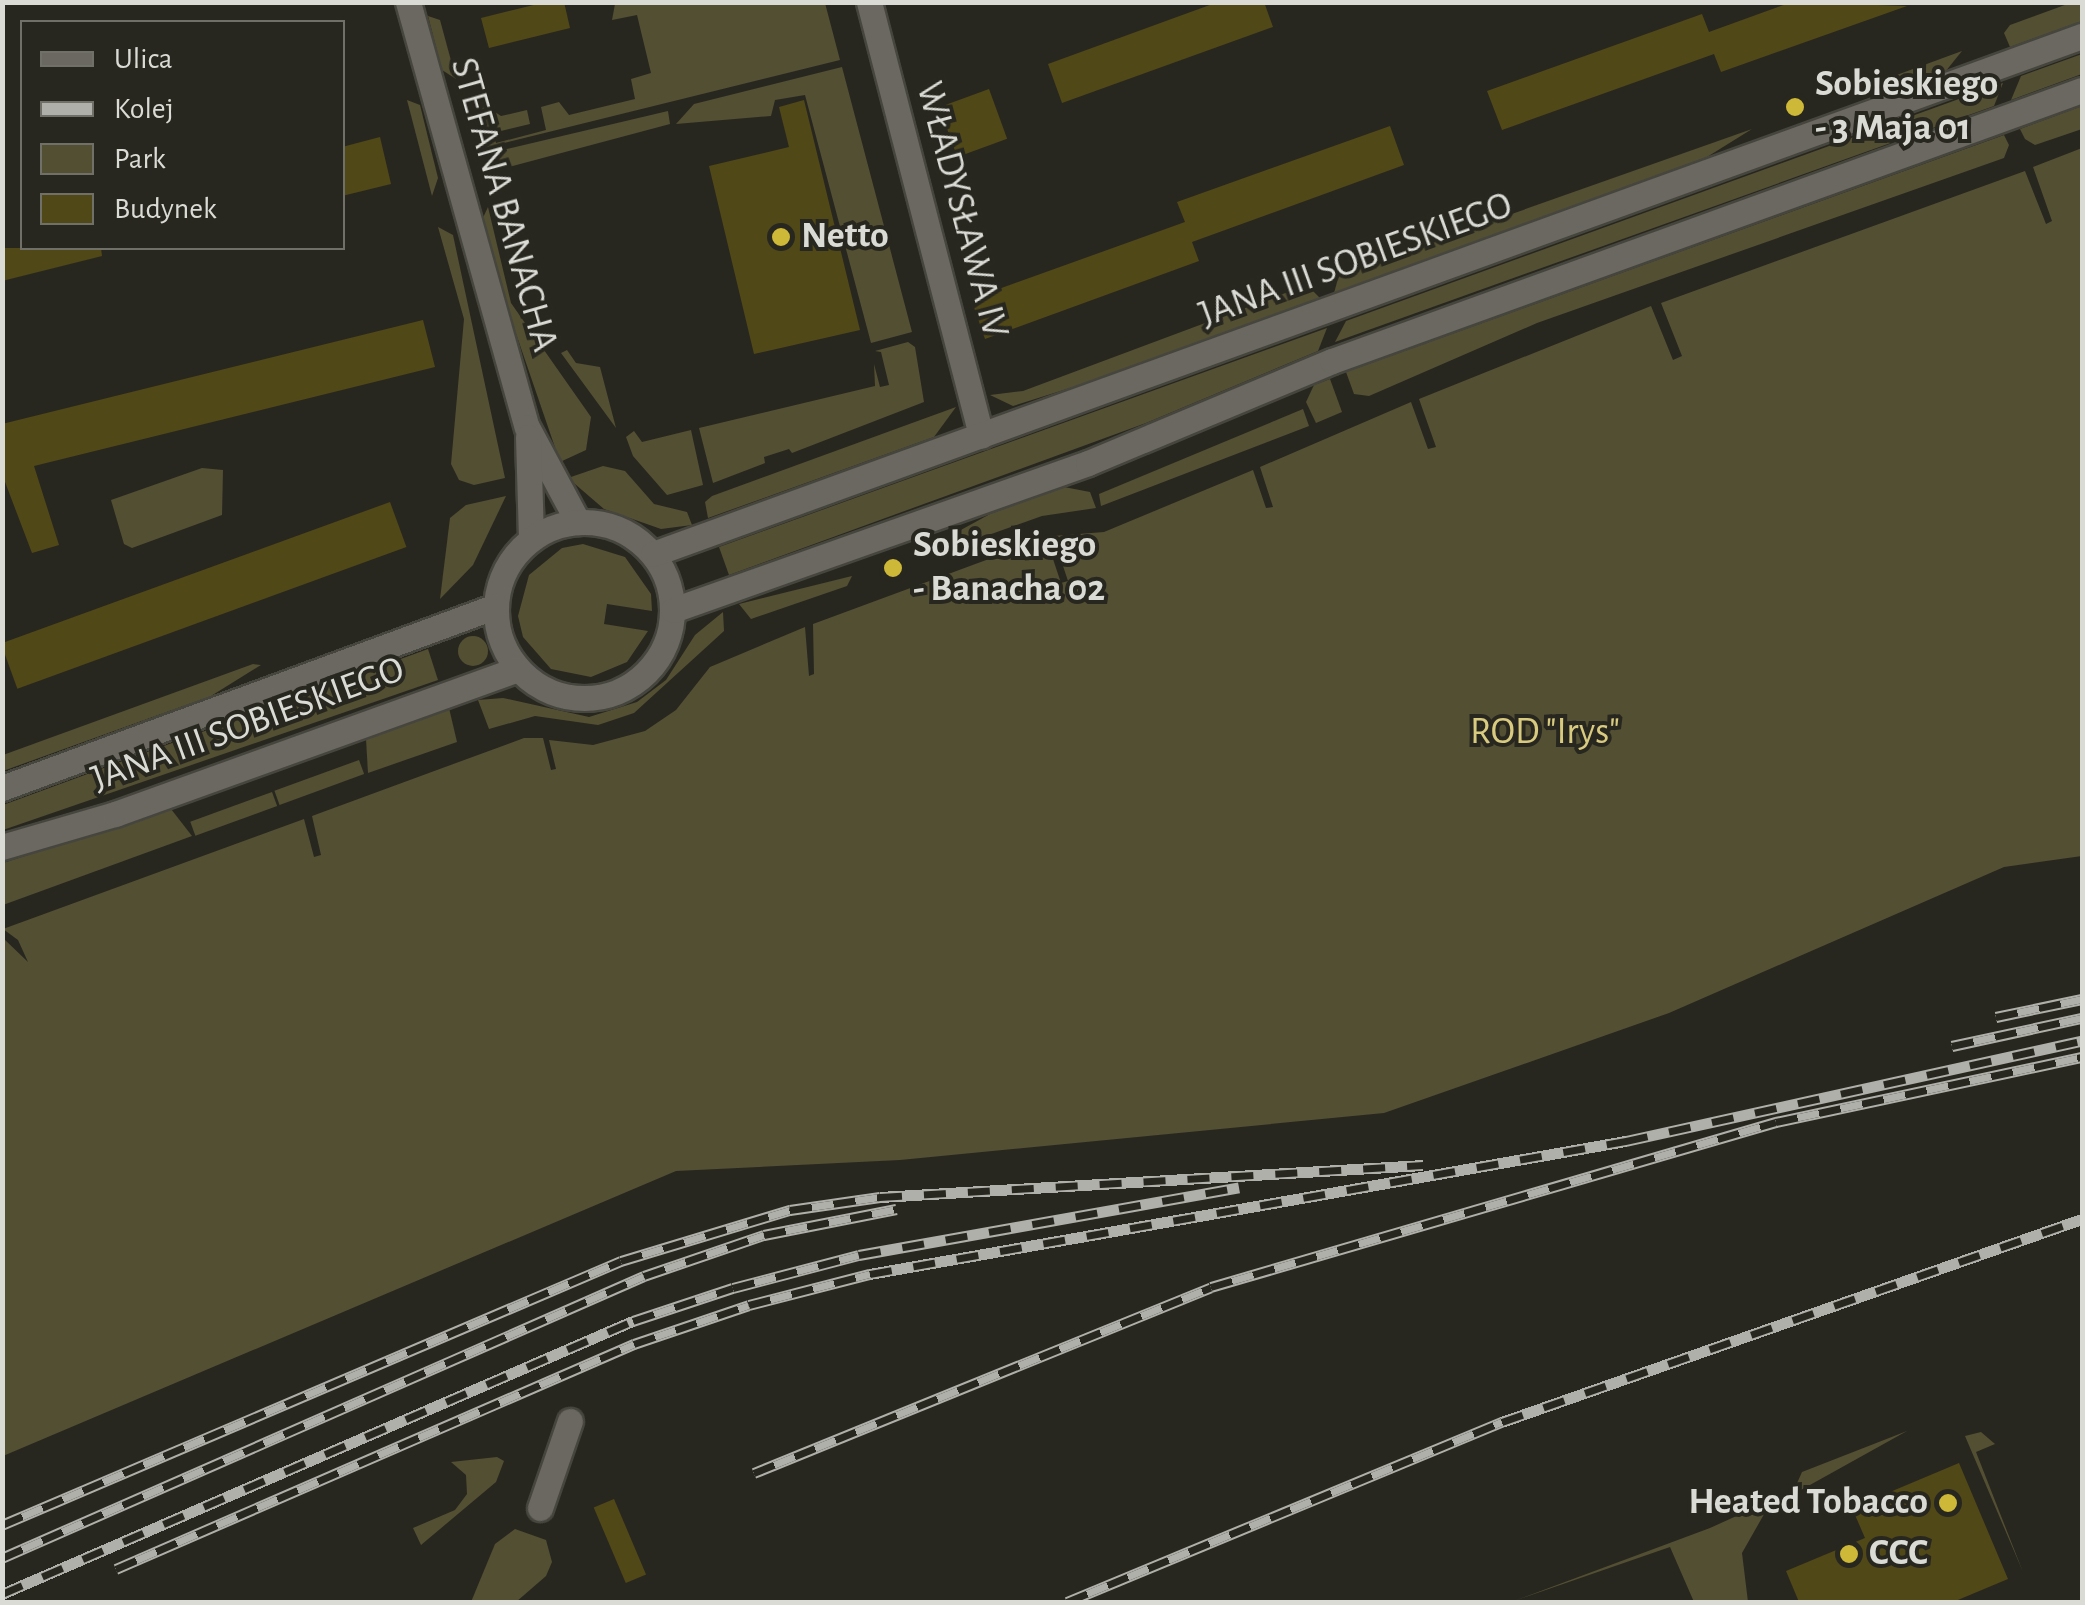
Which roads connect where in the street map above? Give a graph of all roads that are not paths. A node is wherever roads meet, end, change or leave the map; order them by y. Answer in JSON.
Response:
{"nodes":[{"id":1,"x":408,"y":2,"type":"edge"},
{"id":2,"x":869,"y":2,"type":"edge"},
{"id":3,"x":2082,"y":36,"type":"edge"},
{"id":4,"x":2082,"y":90,"type":"edge"},
{"id":5,"x":528,"y":428,"type":"junction"},
{"id":6,"x":981,"y":436,"type":"junction"},
{"id":7,"x":578,"y":522,"type":"junction"},
{"id":8,"x":531,"y":539,"type":"junction"},
{"id":9,"x":653,"y":554,"type":"junction"},
{"id":10,"x":496,"y":606,"type":"junction"},
{"id":11,"x":673,"y":610,"type":"junction"},
{"id":12,"x":517,"y":669,"type":"junction"},
{"id":13,"x":2,"y":788,"type":"edge"},
{"id":14,"x":2,"y":847,"type":"edge"},
{"id":15,"x":570,"y":1422,"type":"dead end"},
{"id":16,"x":540,"y":1508,"type":"dead end"}],
"edges":[{"from":1,"to":5,"type":"street","name":"STEFANA BANACHA"},
{"from":2,"to":6,"type":"street","name":"WŁADYSŁAWA IV"},
{"from":3,"to":6,"type":"street","name":"JANA III SOBIESKIEGO"},
{"from":4,"to":11,"type":"street"},
{"from":5,"to":7,"type":"street","name":"STEFANA BANACHA"},
{"from":5,"to":8,"type":"street","name":"STEFANA BANACHA"},
{"from":6,"to":9,"type":"street","name":"JANA III SOBIESKIEGO"},
{"from":7,"to":8,"type":"street"},
{"from":7,"to":9,"type":"street"},
{"from":8,"to":10,"type":"street"},
{"from":9,"to":11,"type":"street"},
{"from":10,"to":12,"type":"street"},
{"from":10,"to":13,"type":"street","name":"JANA III SOBIESKIEGO"},
{"from":11,"to":12,"type":"street"},
{"from":12,"to":14,"type":"street","name":"JANA III SOBIESKIEGO"},
{"from":15,"to":16,"type":"street"}]}
